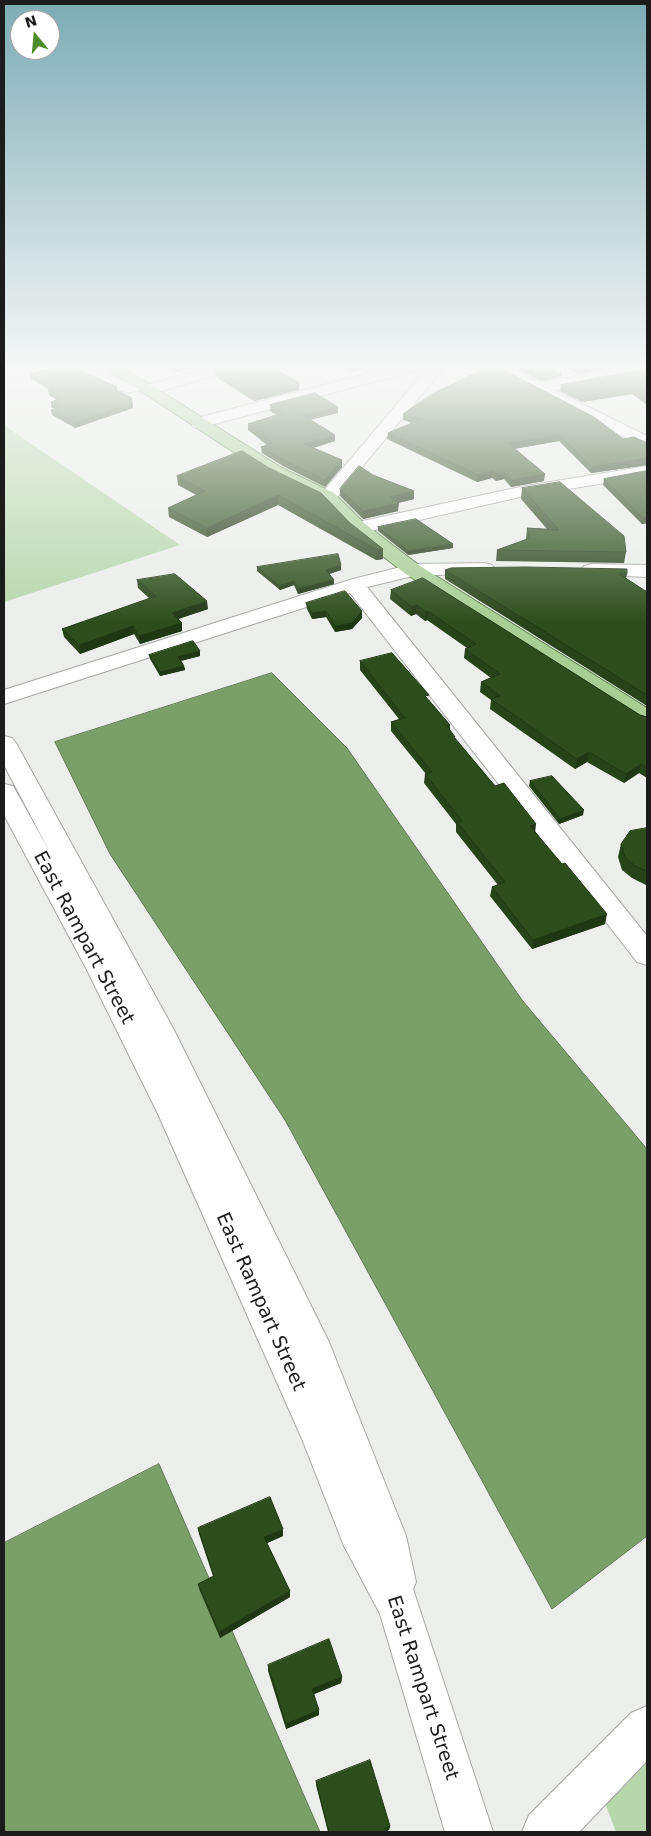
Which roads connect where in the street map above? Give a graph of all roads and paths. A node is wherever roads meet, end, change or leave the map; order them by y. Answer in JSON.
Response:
{"nodes":[{"id":1,"x":242,"y":451,"type":"edge"},
{"id":2,"x":367,"y":451,"type":"edge"},
{"id":3,"x":647,"y":472,"type":"edge"},
{"id":4,"x":328,"y":497,"type":"junction"},
{"id":5,"x":358,"y":528,"type":"junction"},
{"id":6,"x":505,"y":569,"type":"edge"},
{"id":7,"x":414,"y":570,"type":"junction"},
{"id":8,"x":572,"y":570,"type":"edge"},
{"id":9,"x":647,"y":571,"type":"edge"},
{"id":10,"x":355,"y":585,"type":"junction"},
{"id":11,"x":4,"y":697,"type":"edge"},
{"id":12,"x":647,"y":718,"type":"edge"},
{"id":13,"x":4,"y":743,"type":"edge"},
{"id":14,"x":4,"y":792,"type":"edge"},
{"id":15,"x":647,"y":956,"type":"edge"},
{"id":16,"x":399,"y":1606,"type":"junction"},
{"id":17,"x":647,"y":1729,"type":"edge"},
{"id":18,"x":469,"y":1832,"type":"edge"},
{"id":19,"x":546,"y":1832,"type":"edge"}],
"edges":[{"from":1,"to":4,"type":"main road"},
{"from":2,"to":4,"type":"street"},
{"from":3,"to":5,"type":"street"},
{"from":4,"to":5,"type":"main road"},
{"from":5,"to":7,"type":"main road"},
{"from":6,"to":7,"type":"street"},
{"from":7,"to":10,"type":"street"},
{"from":7,"to":12,"type":"main road"},
{"from":8,"to":9,"type":"street"},
{"from":10,"to":11,"type":"street"},
{"from":10,"to":15,"type":"street"},
{"from":13,"to":16,"type":"street"},
{"from":14,"to":16,"type":"street","name":"East Rampart Street"},
{"from":16,"to":18,"type":"street","name":"East Rampart Street"},
{"from":17,"to":19,"type":"street"}]}
